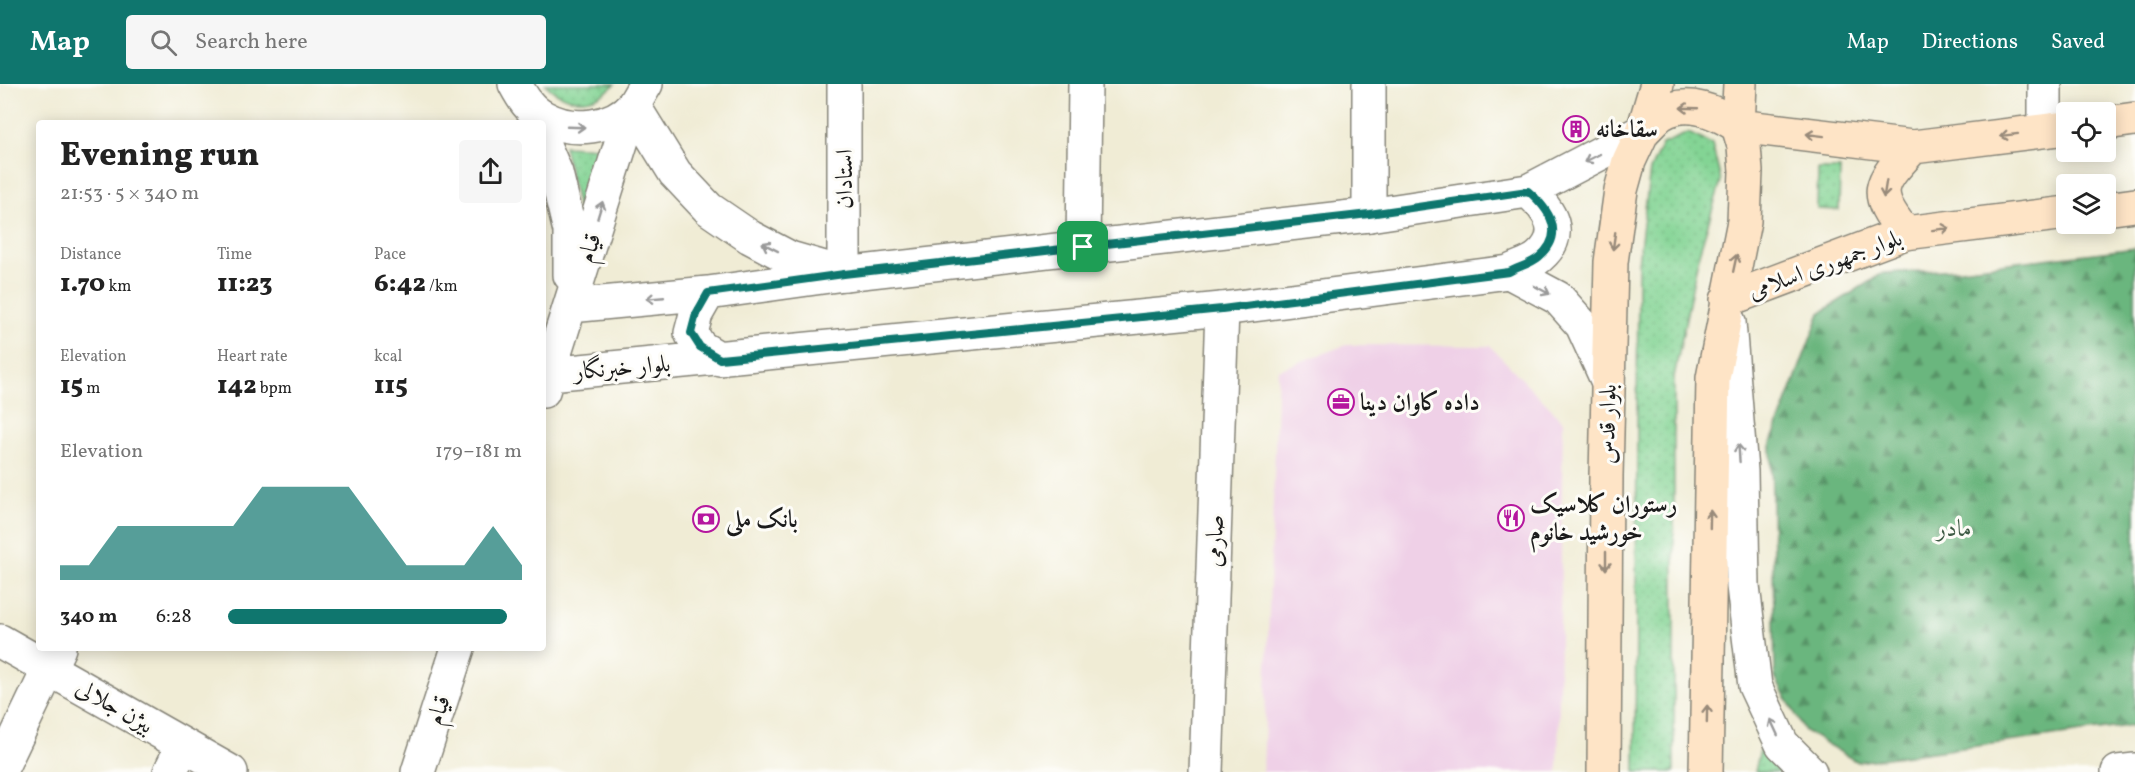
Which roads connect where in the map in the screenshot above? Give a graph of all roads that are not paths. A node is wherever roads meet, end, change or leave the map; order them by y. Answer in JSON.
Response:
{"nodes":[{"id":1,"x":844,"y":84,"type":"edge"},
{"id":2,"x":1085,"y":84,"type":"edge"},
{"id":3,"x":1369,"y":84,"type":"edge"},
{"id":4,"x":1658,"y":84,"type":"edge"},
{"id":5,"x":1740,"y":84,"type":"edge"},
{"id":6,"x":2045,"y":84,"type":"edge"},
{"id":7,"x":639,"y":94,"type":"edge"},
{"id":8,"x":525,"y":103,"type":"edge"},
{"id":9,"x":2135,"y":119,"type":"edge"},
{"id":10,"x":2116,"y":122,"type":"edge"},
{"id":11,"x":1738,"y":126,"type":"junction"},
{"id":12,"x":2056,"y":129,"type":"edge"},
{"id":13,"x":1644,"y":131,"type":"junction"},
{"id":14,"x":1913,"y":147,"type":"junction"},
{"id":15,"x":546,"y":150,"type":"edge"},
{"id":16,"x":1528,"y":191,"type":"junction"},
{"id":17,"x":2135,"y":205,"type":"edge"},
{"id":18,"x":2116,"y":208,"type":"edge"},
{"id":19,"x":1369,"y":214,"type":"junction"},
{"id":20,"x":2056,"y":214,"type":"edge"},
{"id":21,"x":1905,"y":233,"type":"junction"},
{"id":22,"x":1083,"y":247,"type":"junction"},
{"id":23,"x":1509,"y":272,"type":"junction"},
{"id":24,"x":844,"y":274,"type":"junction"},
{"id":25,"x":708,"y":293,"type":"junction"},
{"id":26,"x":1727,"y":300,"type":"junction"},
{"id":27,"x":570,"y":306,"type":"junction"},
{"id":28,"x":1222,"y":309,"type":"junction"},
{"id":29,"x":720,"y":359,"type":"junction"},
{"id":30,"x":546,"y":382,"type":"edge"},
{"id":31,"x":1608,"y":382,"type":"junction"},
{"id":32,"x":0,"y":641,"type":"edge"},
{"id":33,"x":456,"y":651,"type":"edge"},
{"id":34,"x":54,"y":658,"type":"edge"},
{"id":35,"x":176,"y":758,"type":"edge"},
{"id":36,"x":2135,"y":770,"type":"edge"},
{"id":37,"x":0,"y":771,"type":"edge"},
{"id":38,"x":231,"y":772,"type":"edge"},
{"id":39,"x":418,"y":772,"type":"edge"},
{"id":40,"x":1206,"y":772,"type":"edge"},
{"id":41,"x":1605,"y":772,"type":"edge"},
{"id":42,"x":1706,"y":772,"type":"edge"},
{"id":43,"x":1810,"y":772,"type":"edge"},
{"id":44,"x":2118,"y":772,"type":"edge"}],
"edges":[{"from":1,"to":24,"type":"street","name":"استادان"},
{"from":2,"to":22,"type":"street"},
{"from":3,"to":19,"type":"street"},
{"from":4,"to":13,"type":"main road","name":"بلوار قدس"},
{"from":5,"to":11,"type":"main road"},
{"from":6,"to":12,"type":"street"},
{"from":8,"to":7,"type":"street","one_way":true},
{"from":24,"to":7,"type":"street","one_way":true},
{"from":27,"to":7,"type":"street","name":"قیام","one_way":true},
{"from":9,"to":10,"type":"main road"},
{"from":11,"to":13,"type":"main road","one_way":true},
{"from":14,"to":11,"type":"main road","one_way":true},
{"from":26,"to":11,"type":"main road","one_way":true},
{"from":12,"to":14,"type":"main road","one_way":true},
{"from":13,"to":16,"type":"street","one_way":true},
{"from":13,"to":31,"type":"main road","name":"بلوار قدس","one_way":true},
{"from":14,"to":21,"type":"main road","one_way":true},
{"from":15,"to":27,"type":"street"},
{"from":16,"to":19,"type":"street"},
{"from":16,"to":23,"type":"street","name":"بلوار خبرنگار"},
{"from":17,"to":18,"type":"main road"},
{"from":19,"to":22,"type":"street"},
{"from":21,"to":20,"type":"main road","name":"بلوار جمهوری اسلامی","one_way":true},
{"from":21,"to":26,"type":"main road","name":"بلوار جمهوری اسلامی"},
{"from":22,"to":24,"type":"street"},
{"from":23,"to":28,"type":"street","name":"بلوار خبرنگار"},
{"from":23,"to":31,"type":"street","one_way":true},
{"from":24,"to":25,"type":"street"},
{"from":25,"to":27,"type":"street","one_way":true},
{"from":25,"to":29,"type":"street"},
{"from":42,"to":26,"type":"main road","one_way":true},
{"from":43,"to":26,"type":"street","one_way":true},
{"from":27,"to":30,"type":"street","name":"قیام"},
{"from":28,"to":29,"type":"street","name":"بلوار خبرنگار"},
{"from":28,"to":40,"type":"street","name":"صارمی"},
{"from":29,"to":30,"type":"street","name":"بلوار خبرنگار"},
{"from":31,"to":41,"type":"main road","name":"بلوار قدس","one_way":true},
{"from":32,"to":34,"type":"street","name":"بیژن جلالی"},
{"from":33,"to":39,"type":"street","name":"قیام"},
{"from":34,"to":35,"type":"street","name":"بیژن جلالی"},
{"from":34,"to":37,"type":"street"},
{"from":35,"to":38,"type":"street","name":"بیژن جلالی"},
{"from":36,"to":44,"type":"street"}]}
